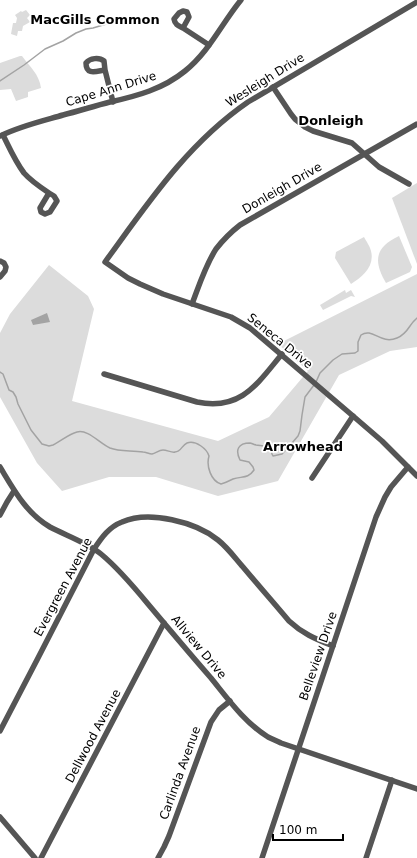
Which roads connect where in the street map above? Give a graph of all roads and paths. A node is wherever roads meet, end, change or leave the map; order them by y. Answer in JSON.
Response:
{"nodes":[{"id":1,"x":242,"y":0,"type":"edge"},
{"id":2,"x":417,"y":2,"type":"edge"},
{"id":3,"x":183,"y":28,"type":"dead end"},
{"id":4,"x":209,"y":45,"type":"junction"},
{"id":5,"x":104,"y":70,"type":"dead end"},
{"id":6,"x":274,"y":87,"type":"junction"},
{"id":7,"x":113,"y":102,"type":"junction"},
{"id":8,"x":417,"y":124,"type":"edge"},
{"id":9,"x":1,"y":135,"type":"edge"},
{"id":10,"x":363,"y":154,"type":"junction"},
{"id":11,"x":410,"y":184,"type":"dead end"},
{"id":12,"x":49,"y":193,"type":"dead end"},
{"id":13,"x":0,"y":261,"type":"edge"},
{"id":14,"x":105,"y":262,"type":"joint"},
{"id":15,"x":0,"y":277,"type":"edge"},
{"id":16,"x":192,"y":304,"type":"junction"},
{"id":17,"x":282,"y":354,"type":"junction"},
{"id":18,"x":104,"y":374,"type":"dead end"},
{"id":19,"x":353,"y":416,"type":"junction"},
{"id":20,"x":0,"y":467,"type":"edge"},
{"id":21,"x":408,"y":467,"type":"junction"},
{"id":22,"x":417,"y":476,"type":"edge"},
{"id":23,"x":312,"y":478,"type":"dead end"},
{"id":24,"x":14,"y":491,"type":"junction"},
{"id":25,"x":0,"y":515,"type":"edge"},
{"id":26,"x":94,"y":549,"type":"junction"},
{"id":27,"x":164,"y":623,"type":"junction"},
{"id":28,"x":333,"y":646,"type":"junction"},
{"id":29,"x":230,"y":701,"type":"junction"},
{"id":30,"x":0,"y":731,"type":"edge"},
{"id":31,"x":298,"y":750,"type":"junction"},
{"id":32,"x":392,"y":780,"type":"junction"},
{"id":33,"x":417,"y":789,"type":"edge"},
{"id":34,"x":0,"y":817,"type":"edge"},
{"id":35,"x":35,"y":858,"type":"edge"},
{"id":36,"x":41,"y":858,"type":"edge"},
{"id":37,"x":158,"y":858,"type":"edge"},
{"id":38,"x":262,"y":858,"type":"edge"},
{"id":39,"x":366,"y":858,"type":"edge"}],
"edges":[{"from":1,"to":4,"type":"street","name":"Cape Ann Drive"},
{"from":2,"to":6,"type":"street","name":"Wesleigh Drive"},
{"from":3,"to":4,"type":"street"},
{"from":4,"to":7,"type":"street","name":"Cape Ann Drive"},
{"from":5,"to":7,"type":"street"},
{"from":6,"to":10,"type":"street"},
{"from":6,"to":14,"type":"street","name":"Wesleigh Drive"},
{"from":7,"to":9,"type":"street","name":"Cape Ann Drive"},
{"from":8,"to":10,"type":"street","name":"Donleigh Drive"},
{"from":9,"to":12,"type":"street"},
{"from":10,"to":11,"type":"street"},
{"from":10,"to":16,"type":"street","name":"Donleigh Drive"},
{"from":13,"to":15,"type":"street"},
{"from":14,"to":16,"type":"street","name":"Seneca Drive"},
{"from":16,"to":17,"type":"street","name":"Seneca Drive"},
{"from":17,"to":18,"type":"street"},
{"from":17,"to":19,"type":"street","name":"Seneca Drive"},
{"from":19,"to":21,"type":"street","name":"Seneca Drive"},
{"from":19,"to":23,"type":"street"},
{"from":20,"to":24,"type":"street","name":"Allview Drive"},
{"from":21,"to":22,"type":"street","name":"Seneca Drive"},
{"from":21,"to":28,"type":"street","name":"Belleview Drive"},
{"from":24,"to":25,"type":"street"},
{"from":24,"to":26,"type":"street","name":"Allview Drive"},
{"from":26,"to":27,"type":"street","name":"Allview Drive"},
{"from":26,"to":28,"type":"street","name":"Evergreen Avenue"},
{"from":26,"to":30,"type":"street","name":"Evergreen Avenue"},
{"from":27,"to":29,"type":"street","name":"Allview Drive"},
{"from":27,"to":36,"type":"street","name":"Dellwood Avenue"},
{"from":28,"to":31,"type":"street","name":"Belleview Drive"},
{"from":29,"to":31,"type":"street","name":"Allview Drive"},
{"from":29,"to":37,"type":"street","name":"Carlinda Avenue"},
{"from":31,"to":32,"type":"street","name":"Allview Drive"},
{"from":31,"to":38,"type":"street","name":"Belleview Drive"},
{"from":32,"to":33,"type":"street","name":"Allview Drive"},
{"from":32,"to":39,"type":"street"},
{"from":34,"to":35,"type":"street"}]}
